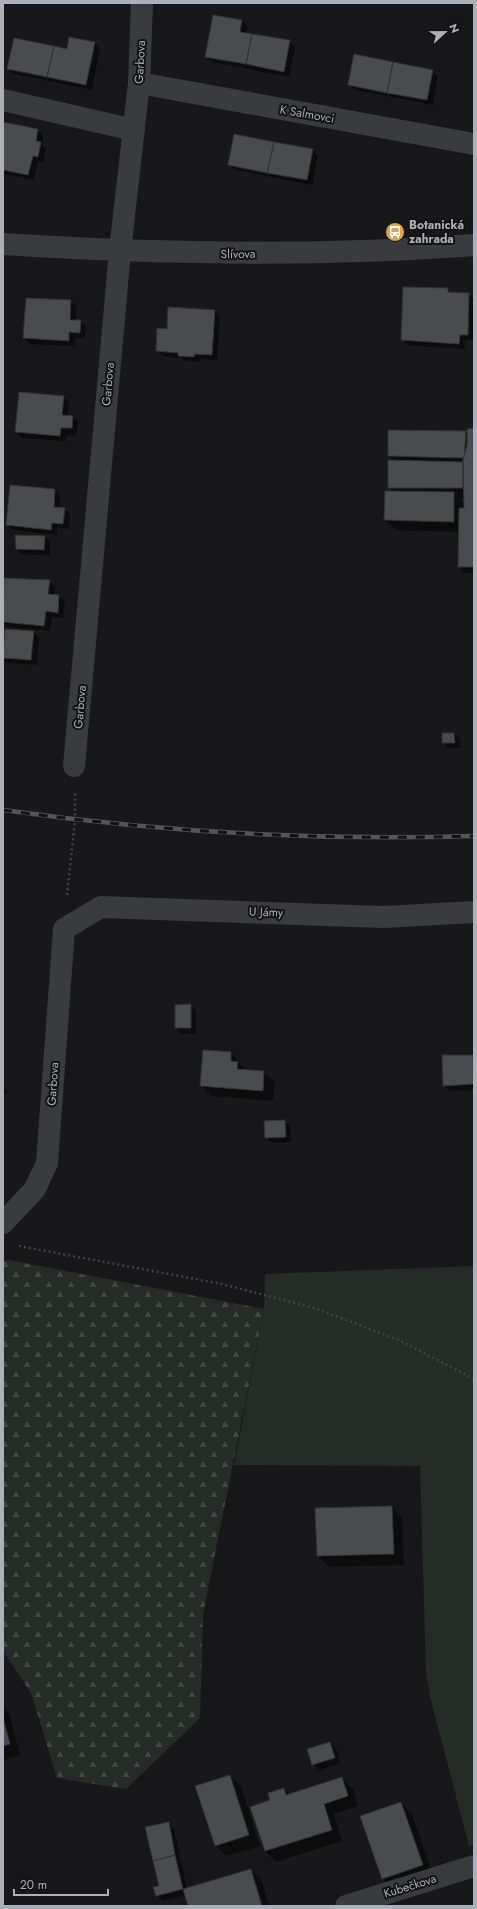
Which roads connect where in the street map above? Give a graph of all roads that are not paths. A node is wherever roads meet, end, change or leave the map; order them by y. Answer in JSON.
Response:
{"nodes":[{"id":1,"x":142,"y":3,"type":"edge"},
{"id":2,"x":139,"y":83,"type":"junction"},
{"id":3,"x":3,"y":100,"type":"edge"},
{"id":4,"x":134,"y":130,"type":"junction"},
{"id":5,"x":474,"y":144,"type":"edge"},
{"id":6,"x":3,"y":244,"type":"edge"},
{"id":7,"x":474,"y":245,"type":"edge"},
{"id":8,"x":120,"y":252,"type":"junction"},
{"id":9,"x":74,"y":766,"type":"road end"},
{"id":10,"x":474,"y":912,"type":"edge"},
{"id":11,"x":64,"y":929,"type":"joint"},
{"id":12,"x":3,"y":1223,"type":"edge"},
{"id":13,"x":474,"y":1866,"type":"edge"},
{"id":14,"x":346,"y":1906,"type":"edge"}],
"edges":[{"from":1,"to":2,"type":"street","name":"Garbova"},
{"from":2,"to":4,"type":"street","name":"Garbova"},
{"from":2,"to":5,"type":"street","name":"K Salmovci"},
{"from":3,"to":4,"type":"street"},
{"from":4,"to":8,"type":"street","name":"Garbova"},
{"from":6,"to":8,"type":"street","name":"Slívova"},
{"from":7,"to":8,"type":"street","name":"Slívova"},
{"from":8,"to":9,"type":"street","name":"Garbova"},
{"from":10,"to":11,"type":"street","name":"U Jámy"},
{"from":11,"to":12,"type":"street","name":"Garbova"},
{"from":13,"to":14,"type":"street","name":"Kubečkova"}]}
